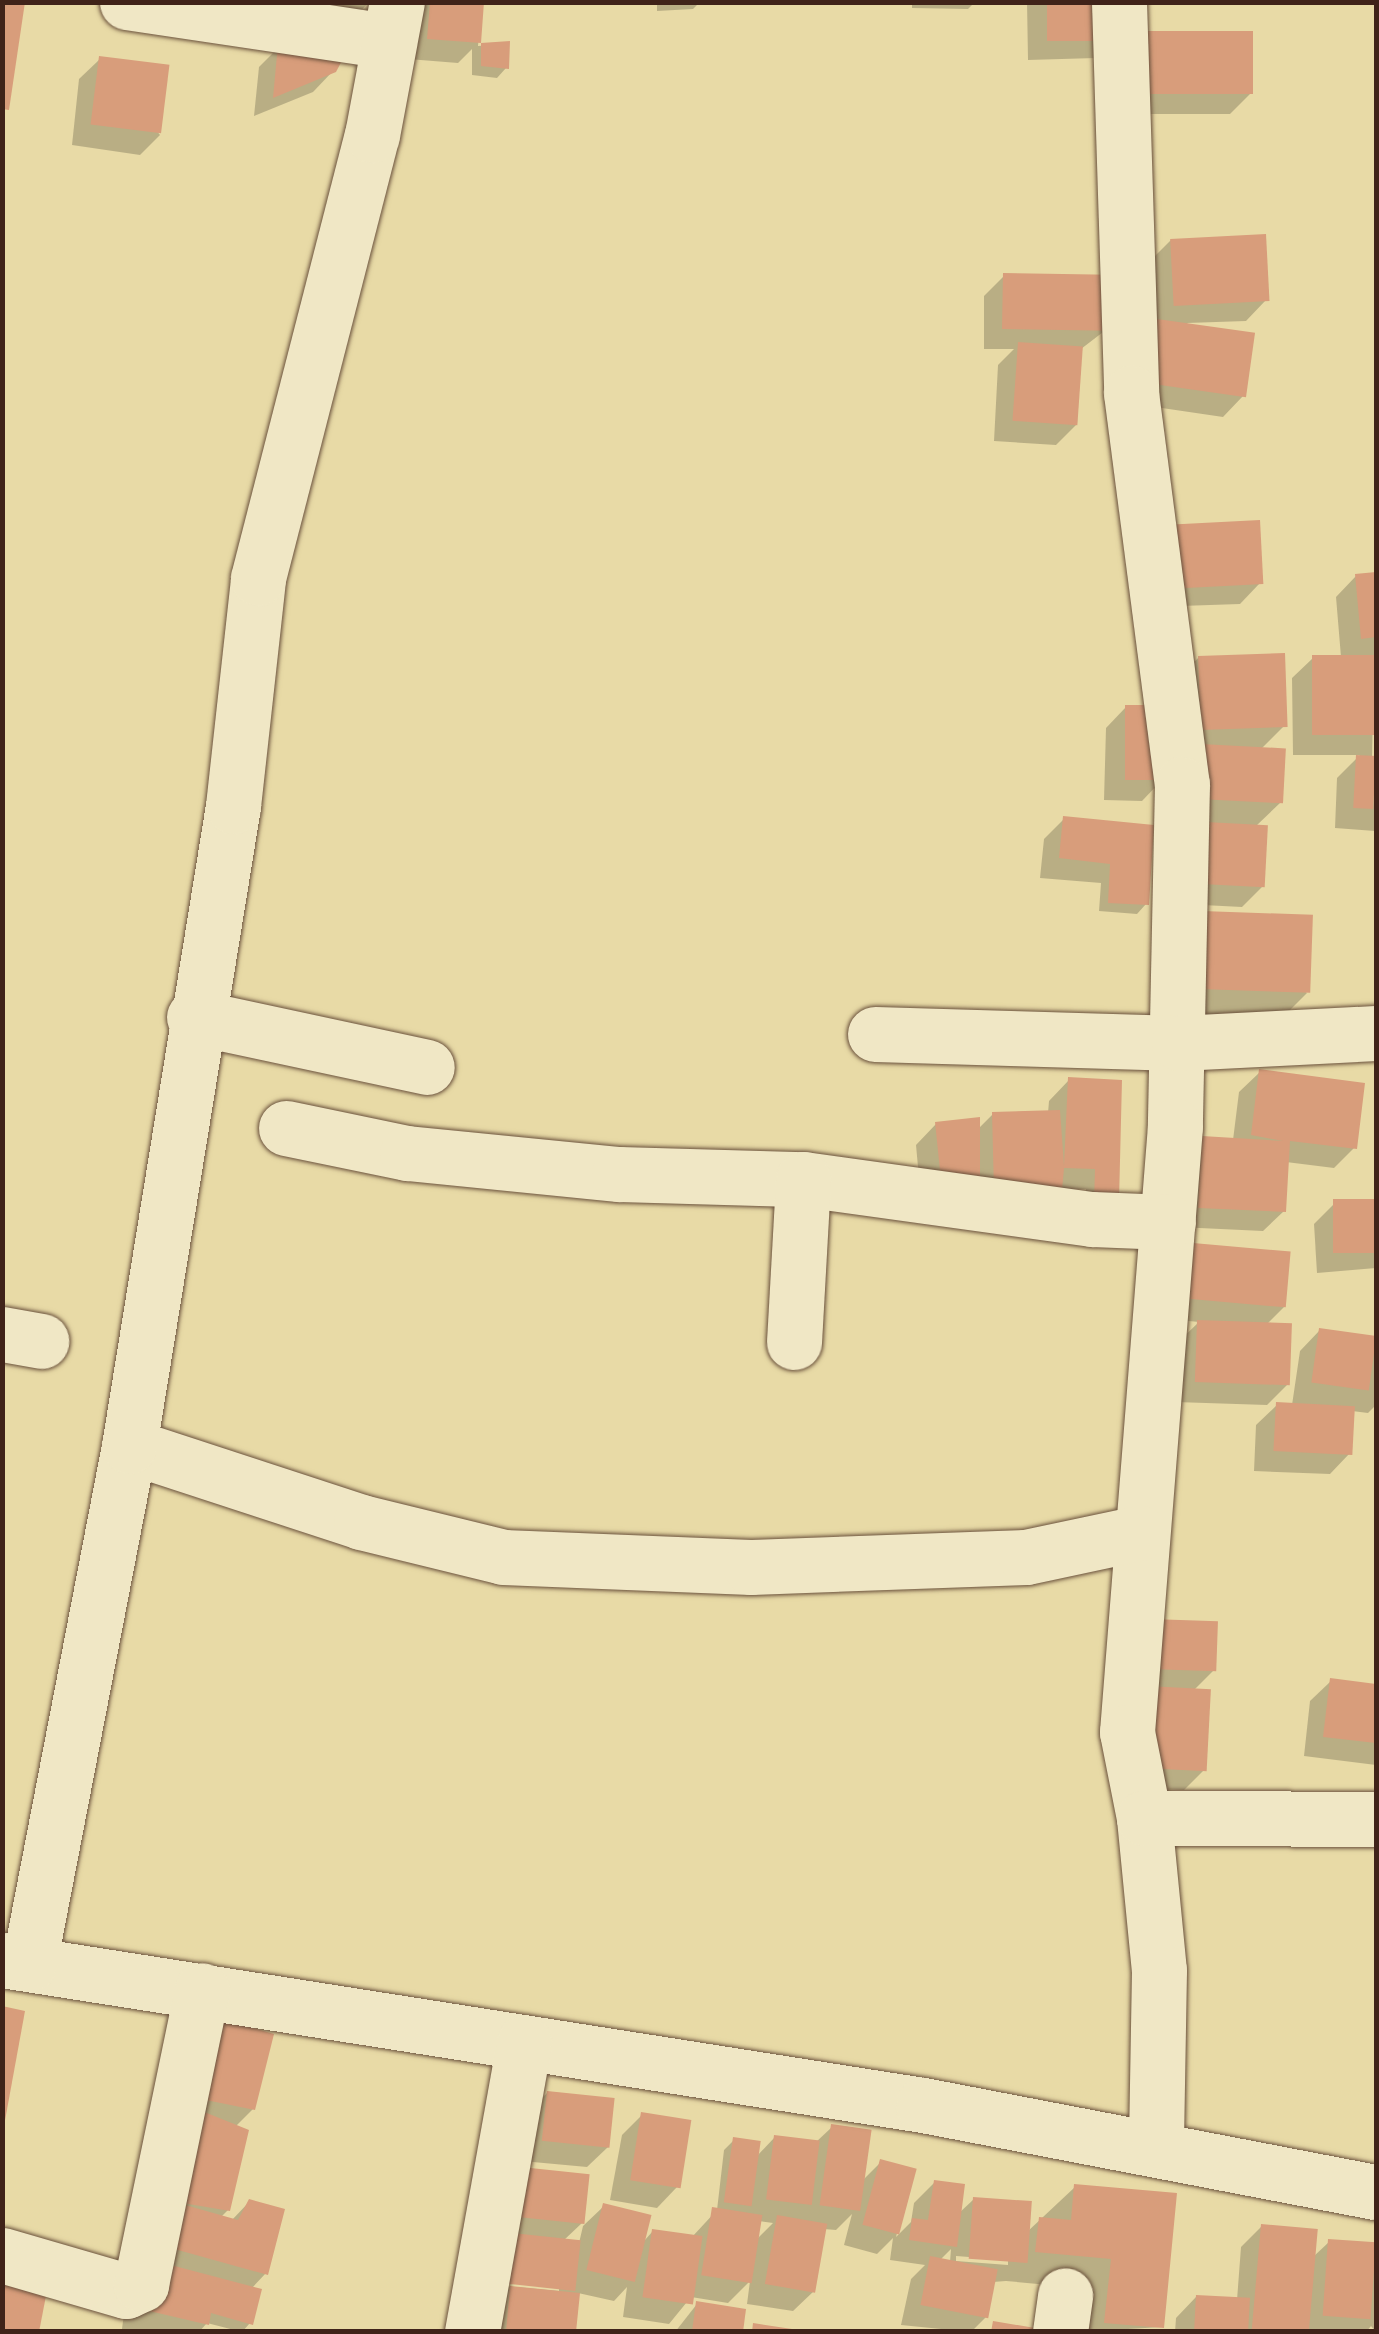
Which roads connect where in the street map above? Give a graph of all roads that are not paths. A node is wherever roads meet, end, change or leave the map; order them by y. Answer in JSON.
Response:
{"nodes":[{"id":1,"x":127,"y":2,"type":"edge"},
{"id":2,"x":1118,"y":2,"type":"edge"},
{"id":3,"x":393,"y":22,"type":"edge"},
{"id":4,"x":194,"y":1017,"type":"junction"},
{"id":5,"x":1376,"y":1033,"type":"edge"},
{"id":6,"x":874,"y":1034,"type":"dead end"},
{"id":7,"x":1179,"y":1042,"type":"junction"},
{"id":8,"x":428,"y":1067,"type":"dead end"},
{"id":9,"x":286,"y":1128,"type":"dead end"},
{"id":10,"x":804,"y":1178,"type":"junction"},
{"id":11,"x":1168,"y":1222,"type":"junction"},
{"id":12,"x":794,"y":1342,"type":"dead end"},
{"id":13,"x":130,"y":1446,"type":"junction"},
{"id":14,"x":1139,"y":1533,"type":"junction"},
{"id":15,"x":1144,"y":1818,"type":"junction"},
{"id":16,"x":1376,"y":1819,"type":"edge"},
{"id":17,"x":16,"y":1962,"type":"edge"},
{"id":18,"x":202,"y":1990,"type":"junction"},
{"id":19,"x":524,"y":2042,"type":"junction"},
{"id":20,"x":1156,"y":2148,"type":"junction"},
{"id":21,"x":1376,"y":2192,"type":"edge"},
{"id":22,"x":2,"y":2255,"type":"edge"},
{"id":23,"x":472,"y":2332,"type":"edge"}],
"edges":[{"from":1,"to":3,"type":"street"},
{"from":2,"to":7,"type":"street"},
{"from":3,"to":4,"type":"street"},
{"from":4,"to":8,"type":"street"},
{"from":4,"to":13,"type":"street"},
{"from":5,"to":7,"type":"street"},
{"from":6,"to":7,"type":"street"},
{"from":7,"to":11,"type":"street"},
{"from":9,"to":10,"type":"street"},
{"from":10,"to":11,"type":"street"},
{"from":10,"to":12,"type":"street"},
{"from":11,"to":14,"type":"street"},
{"from":13,"to":14,"type":"street"},
{"from":13,"to":17,"type":"street"},
{"from":14,"to":15,"type":"street"},
{"from":15,"to":16,"type":"street"},
{"from":15,"to":20,"type":"street"},
{"from":17,"to":18,"type":"street"},
{"from":18,"to":19,"type":"street"},
{"from":18,"to":22,"type":"street"},
{"from":19,"to":20,"type":"street"},
{"from":19,"to":23,"type":"street"},
{"from":20,"to":21,"type":"street"}]}
